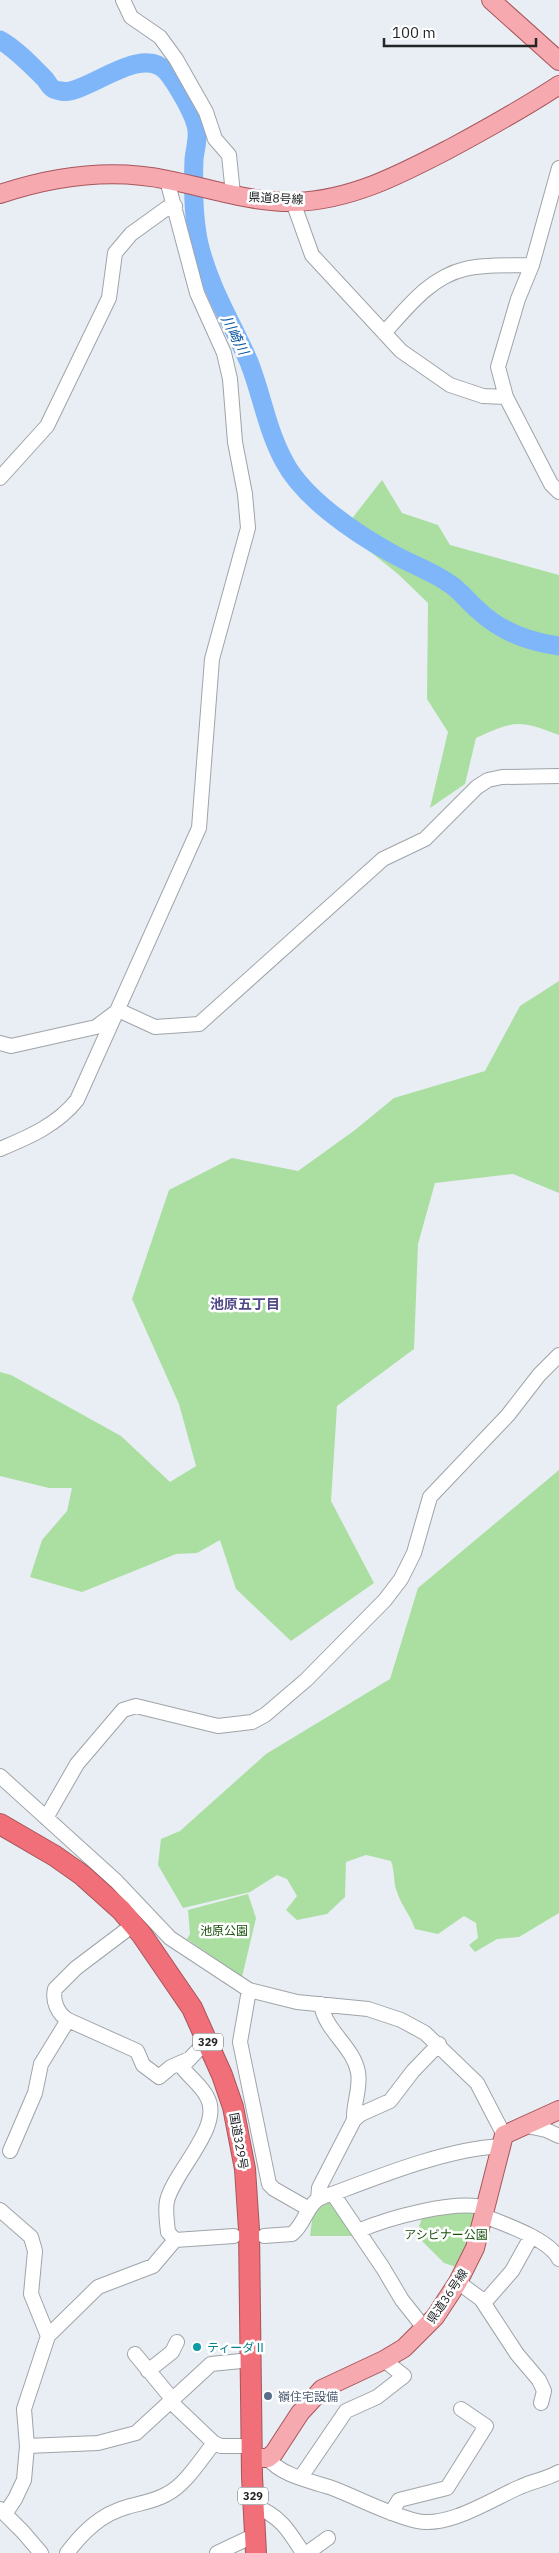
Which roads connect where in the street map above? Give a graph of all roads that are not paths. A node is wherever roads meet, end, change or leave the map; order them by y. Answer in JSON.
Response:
{"nodes":[{"id":1,"x":124,"y":0,"type":"edge"},
{"id":2,"x":491,"y":0,"type":"edge"},
{"id":3,"x":559,"y":61,"type":"edge"},
{"id":4,"x":559,"y":85,"type":"edge"},
{"id":5,"x":559,"y":168,"type":"edge"},
{"id":6,"x":174,"y":181,"type":"junction"},
{"id":7,"x":0,"y":194,"type":"edge"},
{"id":8,"x":230,"y":194,"type":"junction"},
{"id":9,"x":293,"y":202,"type":"junction"},
{"id":10,"x":174,"y":206,"type":"junction"},
{"id":11,"x":532,"y":265,"type":"junction"},
{"id":12,"x":384,"y":333,"type":"junction"},
{"id":13,"x":506,"y":397,"type":"junction"},
{"id":14,"x":0,"y":478,"type":"edge"},
{"id":15,"x":559,"y":492,"type":"edge"},
{"id":16,"x":559,"y":776,"type":"edge"},
{"id":17,"x":118,"y":1010,"type":"junction"},
{"id":18,"x":0,"y":1043,"type":"edge"},
{"id":19,"x":0,"y":1149,"type":"edge"},
{"id":20,"x":559,"y":1355,"type":"edge"},
{"id":21,"x":0,"y":1776,"type":"edge"},
{"id":22,"x":46,"y":1818,"type":"junction"},
{"id":23,"x":0,"y":1824,"type":"edge"},
{"id":24,"x":111,"y":1888,"type":"junction"},
{"id":25,"x":133,"y":1925,"type":"junction"},
{"id":26,"x":249,"y":1990,"type":"junction"},
{"id":27,"x":321,"y":2004,"type":"junction"},
{"id":28,"x":68,"y":2020,"type":"junction"},
{"id":29,"x":209,"y":2044,"type":"junction"},
{"id":30,"x":439,"y":2044,"type":"junction"},
{"id":31,"x":189,"y":2059,"type":"junction"},
{"id":32,"x":559,"y":2110,"type":"edge"},
{"id":33,"x":354,"y":2120,"type":"junction"},
{"id":34,"x":527,"y":2126,"type":"junction"},
{"id":35,"x":559,"y":2136,"type":"edge"},
{"id":36,"x":503,"y":2141,"type":"junction"},
{"id":37,"x":10,"y":2151,"type":"dead end"},
{"id":38,"x":332,"y":2194,"type":"junction"},
{"id":39,"x":313,"y":2204,"type":"junction"},
{"id":40,"x":0,"y":2210,"type":"edge"},
{"id":41,"x":485,"y":2212,"type":"junction"},
{"id":42,"x":358,"y":2231,"type":"junction"},
{"id":43,"x":234,"y":2236,"type":"dead end"},
{"id":44,"x":264,"y":2236,"type":"dead end"},
{"id":45,"x":531,"y":2237,"type":"junction"},
{"id":46,"x":175,"y":2240,"type":"junction"},
{"id":47,"x":559,"y":2259,"type":"edge"},
{"id":48,"x":458,"y":2282,"type":"junction"},
{"id":49,"x":484,"y":2303,"type":"junction"},
{"id":50,"x":425,"y":2329,"type":"junction"},
{"id":51,"x":48,"y":2336,"type":"junction"},
{"id":52,"x":177,"y":2342,"type":"dead end"},
{"id":53,"x":135,"y":2354,"type":"dead end"},
{"id":54,"x":251,"y":2360,"type":"junction"},
{"id":55,"x":384,"y":2360,"type":"junction"},
{"id":56,"x":148,"y":2371,"type":"junction"},
{"id":57,"x":172,"y":2401,"type":"junction"},
{"id":58,"x":541,"y":2404,"type":"dead end"},
{"id":59,"x":461,"y":2409,"type":"dead end"},
{"id":60,"x":214,"y":2443,"type":"junction"},
{"id":61,"x":27,"y":2446,"type":"junction"},
{"id":62,"x":258,"y":2454,"type":"junction"},
{"id":63,"x":559,"y":2472,"type":"edge"},
{"id":64,"x":301,"y":2477,"type":"junction"},
{"id":65,"x":253,"y":2504,"type":"junction"},
{"id":66,"x":3,"y":2512,"type":"edge"},
{"id":67,"x":391,"y":2513,"type":"junction"},
{"id":68,"x":328,"y":2538,"type":"dead end"},
{"id":69,"x":255,"y":2544,"type":"edge"},
{"id":70,"x":41,"y":2553,"type":"edge"},
{"id":71,"x":67,"y":2553,"type":"edge"},
{"id":72,"x":217,"y":2553,"type":"edge"},
{"id":73,"x":305,"y":2553,"type":"edge"}],
"edges":[{"from":1,"to":8,"type":"street"},
{"from":2,"to":3,"type":"main road"},
{"from":4,"to":9,"type":"main road","name":"県道8号線"},
{"from":5,"to":11,"type":"street"},
{"from":6,"to":7,"type":"main road","name":"県道8号線"},
{"from":6,"to":8,"type":"main road","name":"県道8号線"},
{"from":6,"to":10,"type":"street"},
{"from":8,"to":9,"type":"main road","name":"県道8号線"},
{"from":9,"to":12,"type":"street"},
{"from":10,"to":14,"type":"street"},
{"from":10,"to":17,"type":"street"},
{"from":11,"to":12,"type":"street"},
{"from":11,"to":13,"type":"street"},
{"from":12,"to":13,"type":"street"},
{"from":13,"to":15,"type":"street"},
{"from":16,"to":17,"type":"street"},
{"from":17,"to":18,"type":"street"},
{"from":17,"to":19,"type":"street"},
{"from":20,"to":22,"type":"street"},
{"from":21,"to":22,"type":"street"},
{"from":22,"to":24,"type":"street"},
{"from":23,"to":24,"type":"highway","name":"国道329号","number":"329"},
{"from":24,"to":25,"type":"highway","name":"国道329号","number":"329"},
{"from":24,"to":26,"type":"street"},
{"from":25,"to":28,"type":"street"},
{"from":25,"to":29,"type":"highway","name":"国道329号","number":"329"},
{"from":26,"to":27,"type":"street"},
{"from":26,"to":39,"type":"street"},
{"from":27,"to":30,"type":"street"},
{"from":27,"to":33,"type":"street"},
{"from":28,"to":31,"type":"street"},
{"from":28,"to":37,"type":"street"},
{"from":29,"to":31,"type":"street"},
{"from":29,"to":54,"type":"highway","name":"国道329号","number":"329"},
{"from":30,"to":33,"type":"street"},
{"from":30,"to":36,"type":"street"},
{"from":31,"to":46,"type":"street"},
{"from":32,"to":34,"type":"main road"},
{"from":33,"to":39,"type":"street"},
{"from":34,"to":35,"type":"street"},
{"from":34,"to":36,"type":"main road"},
{"from":36,"to":38,"type":"street"},
{"from":36,"to":41,"type":"main road","name":"県道36号線"},
{"from":38,"to":39,"type":"street"},
{"from":38,"to":42,"type":"street"},
{"from":39,"to":44,"type":"street"},
{"from":40,"to":51,"type":"street"},
{"from":41,"to":42,"type":"street"},
{"from":41,"to":45,"type":"street"},
{"from":41,"to":48,"type":"main road","name":"県道36号線"},
{"from":42,"to":50,"type":"street"},
{"from":43,"to":46,"type":"street"},
{"from":45,"to":47,"type":"street"},
{"from":45,"to":49,"type":"street"},
{"from":46,"to":51,"type":"street"},
{"from":48,"to":49,"type":"street"},
{"from":48,"to":50,"type":"main road","name":"県道36号線"},
{"from":49,"to":58,"type":"street"},
{"from":50,"to":55,"type":"main road","name":"県道36号線"},
{"from":51,"to":61,"type":"street"},
{"from":52,"to":56,"type":"street"},
{"from":53,"to":56,"type":"street"},
{"from":54,"to":57,"type":"street"},
{"from":54,"to":62,"type":"highway","name":"国道329号","number":"329"},
{"from":55,"to":62,"type":"main road","name":"県道36号線"},
{"from":55,"to":64,"type":"street"},
{"from":56,"to":57,"type":"street"},
{"from":57,"to":60,"type":"street"},
{"from":57,"to":61,"type":"street"},
{"from":59,"to":67,"type":"street"},
{"from":60,"to":62,"type":"street"},
{"from":60,"to":71,"type":"street"},
{"from":61,"to":66,"type":"street"},
{"from":62,"to":64,"type":"street"},
{"from":62,"to":65,"type":"highway","name":"国道329号","number":"329"},
{"from":63,"to":67,"type":"street"},
{"from":64,"to":67,"type":"street"},
{"from":65,"to":69,"type":"highway","name":"国道329号","number":"329"},
{"from":65,"to":73,"type":"street"},
{"from":66,"to":70,"type":"street"},
{"from":68,"to":73,"type":"street"},
{"from":69,"to":72,"type":"street"}]}
